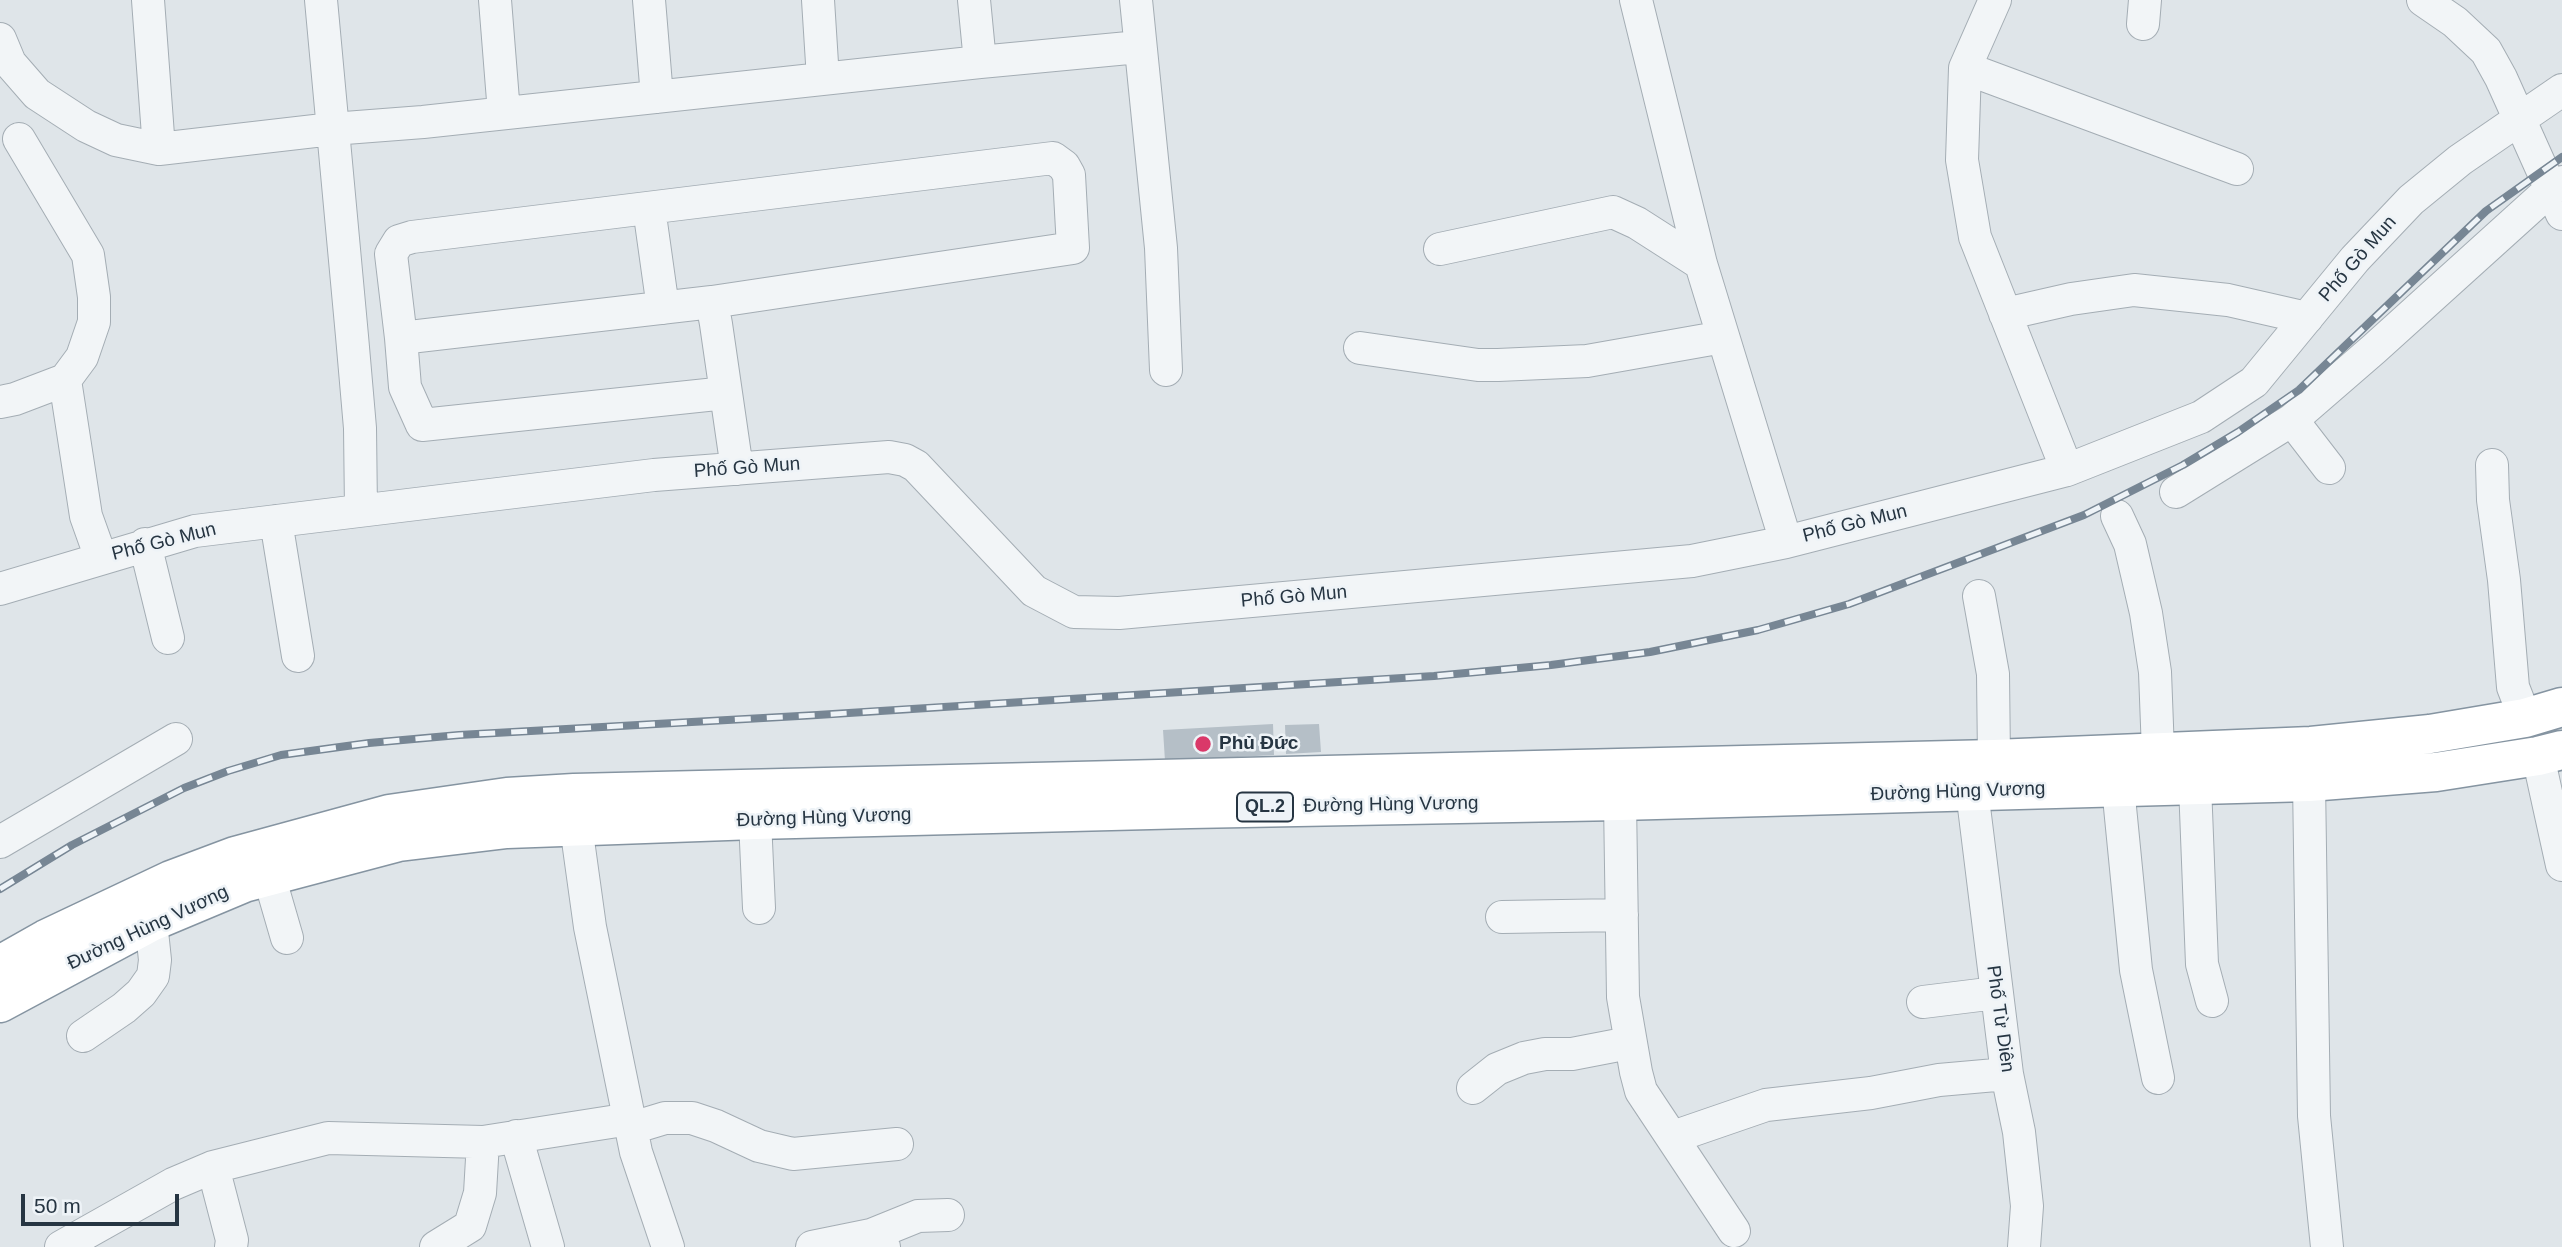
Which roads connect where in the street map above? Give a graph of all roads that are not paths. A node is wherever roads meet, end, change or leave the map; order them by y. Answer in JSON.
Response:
{"nodes":[{"id":1,"x":149,"y":0,"type":"edge"},
{"id":2,"x":321,"y":0,"type":"edge"},
{"id":3,"x":495,"y":0,"type":"edge"},
{"id":4,"x":649,"y":0,"type":"edge"},
{"id":5,"x":818,"y":0,"type":"edge"},
{"id":6,"x":974,"y":0,"type":"edge"},
{"id":7,"x":1136,"y":0,"type":"edge"},
{"id":8,"x":1636,"y":0,"type":"edge"},
{"id":9,"x":1995,"y":0,"type":"edge"},
{"id":10,"x":2423,"y":0,"type":"edge"},
{"id":11,"x":0,"y":39,"type":"edge"},
{"id":12,"x":1139,"y":47,"type":"junction"},
{"id":13,"x":980,"y":62,"type":"junction"},
{"id":14,"x":1965,"y":68,"type":"junction"},
{"id":15,"x":823,"y":79,"type":"junction"},
{"id":16,"x":2562,"y":90,"type":"edge"},
{"id":17,"x":657,"y":97,"type":"junction"},
{"id":18,"x":504,"y":113,"type":"junction"},
{"id":19,"x":2518,"y":119,"type":"junction"},
{"id":20,"x":332,"y":129,"type":"junction"},
{"id":21,"x":19,"y":139,"type":"dead end"},
{"id":22,"x":159,"y":149,"type":"junction"},
{"id":23,"x":2237,"y":169,"type":"dead end"},
{"id":24,"x":2558,"y":195,"type":"edge"},
{"id":25,"x":649,"y":208,"type":"junction"},
{"id":26,"x":1440,"y":249,"type":"dead end"},
{"id":27,"x":1701,"y":264,"type":"junction"},
{"id":28,"x":712,"y":303,"type":"junction"},
{"id":29,"x":663,"y":308,"type":"junction"},
{"id":30,"x":2005,"y":314,"type":"junction"},
{"id":31,"x":2307,"y":318,"type":"junction"},
{"id":32,"x":1723,"y":337,"type":"junction"},
{"id":33,"x":401,"y":338,"type":"junction"},
{"id":34,"x":1360,"y":348,"type":"dead end"},
{"id":35,"x":1166,"y":370,"type":"dead end"},
{"id":36,"x":65,"y":380,"type":"junction"},
{"id":37,"x":726,"y":393,"type":"junction"},
{"id":38,"x":0,"y":402,"type":"edge"},
{"id":39,"x":2292,"y":420,"type":"junction"},
{"id":40,"x":2492,"y":465,"type":"dead end"},
{"id":41,"x":2329,"y":468,"type":"dead end"},
{"id":42,"x":737,"y":469,"type":"junction"},
{"id":43,"x":2067,"y":470,"type":"junction"},
{"id":44,"x":2176,"y":492,"type":"dead end"},
{"id":45,"x":361,"y":510,"type":"junction"},
{"id":46,"x":2117,"y":516,"type":"dead end"},
{"id":47,"x":276,"y":521,"type":"junction"},
{"id":48,"x":1786,"y":542,"type":"junction"},
{"id":49,"x":145,"y":544,"type":"junction"},
{"id":50,"x":101,"y":558,"type":"junction"},
{"id":51,"x":0,"y":589,"type":"edge"},
{"id":52,"x":1979,"y":596,"type":"dead end"},
{"id":53,"x":168,"y":638,"type":"dead end"},
{"id":54,"x":298,"y":656,"type":"dead end"},
{"id":55,"x":2562,"y":707,"type":"edge"},
{"id":56,"x":2525,"y":718,"type":"junction"},
{"id":57,"x":176,"y":739,"type":"dead end"},
{"id":58,"x":2158,"y":752,"type":"junction"},
{"id":59,"x":2550,"y":753,"type":"edge"},
{"id":60,"x":1994,"y":759,"type":"junction"},
{"id":61,"x":2309,"y":782,"type":"junction"},
{"id":62,"x":2195,"y":785,"type":"junction"},
{"id":63,"x":2118,"y":787,"type":"junction"},
{"id":64,"x":1972,"y":792,"type":"junction"},
{"id":65,"x":1620,"y":801,"type":"junction"},
{"id":66,"x":755,"y":820,"type":"junction"},
{"id":67,"x":576,"y":826,"type":"junction"},
{"id":68,"x":0,"y":842,"type":"edge"},
{"id":69,"x":2562,"y":865,"type":"edge"},
{"id":70,"x":269,"y":876,"type":"junction"},
{"id":71,"x":759,"y":908,"type":"dead end"},
{"id":72,"x":1622,"y":915,"type":"junction"},
{"id":73,"x":1502,"y":917,"type":"dead end"},
{"id":74,"x":151,"y":922,"type":"junction"},
{"id":75,"x":287,"y":937,"type":"dead end"},
{"id":76,"x":0,"y":965,"type":"edge"},
{"id":77,"x":1996,"y":993,"type":"junction"},
{"id":78,"x":2212,"y":1001,"type":"dead end"},
{"id":79,"x":1923,"y":1002,"type":"dead end"},
{"id":80,"x":0,"y":1003,"type":"edge"},
{"id":81,"x":83,"y":1037,"type":"dead end"},
{"id":82,"x":1629,"y":1043,"type":"junction"},
{"id":83,"x":2007,"y":1074,"type":"junction"},
{"id":84,"x":2158,"y":1078,"type":"dead end"},
{"id":85,"x":1473,"y":1088,"type":"dead end"},
{"id":86,"x":631,"y":1123,"type":"junction"},
{"id":87,"x":516,"y":1136,"type":"junction"},
{"id":88,"x":1673,"y":1137,"type":"junction"},
{"id":89,"x":484,"y":1142,"type":"junction"},
{"id":90,"x":897,"y":1144,"type":"dead end"},
{"id":91,"x":213,"y":1167,"type":"junction"},
{"id":92,"x":948,"y":1215,"type":"dead end"},
{"id":93,"x":1734,"y":1231,"type":"dead end"},
{"id":94,"x":878,"y":1241,"type":"edge"},
{"id":95,"x":61,"y":1247,"type":"edge"},
{"id":96,"x":231,"y":1247,"type":"edge"},
{"id":97,"x":436,"y":1247,"type":"edge"},
{"id":98,"x":548,"y":1247,"type":"edge"},
{"id":99,"x":668,"y":1247,"type":"edge"},
{"id":100,"x":812,"y":1247,"type":"edge"},
{"id":101,"x":2024,"y":1247,"type":"edge"},
{"id":102,"x":2327,"y":1247,"type":"edge"}],
"edges":[{"from":1,"to":22,"type":"street"},
{"from":2,"to":20,"type":"street"},
{"from":3,"to":18,"type":"street"},
{"from":4,"to":17,"type":"street"},
{"from":5,"to":15,"type":"street"},
{"from":6,"to":13,"type":"street"},
{"from":7,"to":12,"type":"street"},
{"from":8,"to":27,"type":"street"},
{"from":9,"to":14,"type":"street"},
{"from":10,"to":19,"type":"street"},
{"from":11,"to":22,"type":"street"},
{"from":12,"to":13,"type":"street"},
{"from":12,"to":35,"type":"street"},
{"from":13,"to":15,"type":"street"},
{"from":14,"to":23,"type":"street"},
{"from":14,"to":30,"type":"street"},
{"from":15,"to":17,"type":"street"},
{"from":16,"to":19,"type":"street","name":"Phố Gò Mun"},
{"from":17,"to":18,"type":"street"},
{"from":18,"to":20,"type":"street"},
{"from":19,"to":24,"type":"street"},
{"from":19,"to":31,"type":"street","name":"Phố Gò Mun"},
{"from":20,"to":22,"type":"street"},
{"from":20,"to":45,"type":"street"},
{"from":21,"to":36,"type":"street"},
{"from":24,"to":39,"type":"street"},
{"from":25,"to":28,"type":"street"},
{"from":25,"to":29,"type":"street"},
{"from":25,"to":33,"type":"street"},
{"from":26,"to":27,"type":"street"},
{"from":27,"to":32,"type":"street"},
{"from":28,"to":29,"type":"street"},
{"from":28,"to":37,"type":"street"},
{"from":29,"to":33,"type":"street"},
{"from":30,"to":31,"type":"street"},
{"from":30,"to":43,"type":"street"},
{"from":31,"to":43,"type":"street","name":"Phố Gò Mun"},
{"from":32,"to":34,"type":"street"},
{"from":32,"to":48,"type":"street"},
{"from":33,"to":37,"type":"street"},
{"from":36,"to":38,"type":"street"},
{"from":36,"to":50,"type":"street"},
{"from":37,"to":42,"type":"street"},
{"from":39,"to":41,"type":"street"},
{"from":39,"to":44,"type":"street"},
{"from":40,"to":56,"type":"street"},
{"from":42,"to":45,"type":"street","name":"Phố Gò Mun"},
{"from":42,"to":48,"type":"street","name":"Phố Gò Mun"},
{"from":43,"to":48,"type":"street","name":"Phố Gò Mun"},
{"from":45,"to":47,"type":"street","name":"Phố Gò Mun"},
{"from":46,"to":58,"type":"street"},
{"from":47,"to":49,"type":"street","name":"Phố Gò Mun"},
{"from":47,"to":54,"type":"street"},
{"from":49,"to":50,"type":"street","name":"Phố Gò Mun"},
{"from":49,"to":53,"type":"street"},
{"from":50,"to":51,"type":"street","name":"Phố Gò Mun"},
{"from":52,"to":60,"type":"street"},
{"from":55,"to":56,"type":"highway","name":"Đường Hùng Vương","number":"QL.2"},
{"from":56,"to":58,"type":"highway","name":"Đường Hùng Vương","number":"QL.2"},
{"from":57,"to":68,"type":"street"},
{"from":58,"to":60,"type":"highway","name":"Đường Hùng Vương","number":"QL.2"},
{"from":59,"to":61,"type":"highway","name":"Đường Hùng Vương","number":"QL.2"},
{"from":59,"to":69,"type":"street"},
{"from":60,"to":76,"type":"highway","name":"Đường Hùng Vương","number":"QL.2"},
{"from":61,"to":62,"type":"highway","name":"Đường Hùng Vương","number":"QL.2"},
{"from":61,"to":102,"type":"street"},
{"from":62,"to":63,"type":"highway","name":"Đường Hùng Vương","number":"QL.2"},
{"from":62,"to":78,"type":"street"},
{"from":63,"to":64,"type":"highway","name":"Đường Hùng Vương","number":"QL.2"},
{"from":63,"to":84,"type":"street"},
{"from":64,"to":65,"type":"highway","name":"Đường Hùng Vương","number":"QL.2"},
{"from":64,"to":77,"type":"street","name":"Phố Từ Diên"},
{"from":65,"to":66,"type":"highway","name":"Đường Hùng Vương","number":"QL.2"},
{"from":65,"to":72,"type":"street"},
{"from":66,"to":67,"type":"highway","name":"Đường Hùng Vương","number":"QL.2"},
{"from":66,"to":71,"type":"street"},
{"from":67,"to":70,"type":"highway","name":"Đường Hùng Vương","number":"QL.2"},
{"from":67,"to":86,"type":"street"},
{"from":70,"to":74,"type":"highway","name":"Đường Hùng Vương","number":"QL.2"},
{"from":70,"to":75,"type":"street"},
{"from":72,"to":73,"type":"street"},
{"from":72,"to":82,"type":"street"},
{"from":74,"to":80,"type":"highway","name":"Đường Hùng Vương","number":"QL.2"},
{"from":74,"to":81,"type":"street"},
{"from":77,"to":79,"type":"street"},
{"from":77,"to":83,"type":"street","name":"Phố Từ Diên"},
{"from":82,"to":85,"type":"street"},
{"from":82,"to":88,"type":"street"},
{"from":83,"to":88,"type":"street"},
{"from":83,"to":101,"type":"street","name":"Phố Từ Diên"},
{"from":86,"to":87,"type":"street"},
{"from":86,"to":90,"type":"street"},
{"from":86,"to":99,"type":"street"},
{"from":87,"to":89,"type":"street"},
{"from":87,"to":98,"type":"street"},
{"from":88,"to":93,"type":"street"},
{"from":89,"to":91,"type":"street"},
{"from":89,"to":97,"type":"street"},
{"from":91,"to":95,"type":"street"},
{"from":91,"to":96,"type":"street"},
{"from":92,"to":94,"type":"street"},
{"from":94,"to":100,"type":"street"}]}
